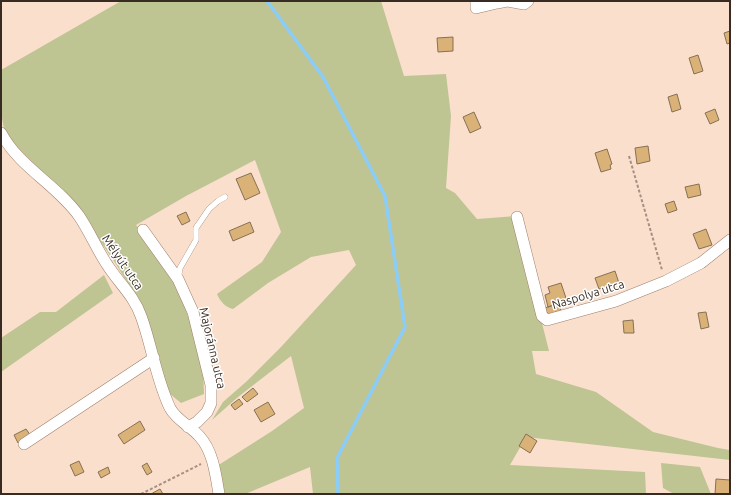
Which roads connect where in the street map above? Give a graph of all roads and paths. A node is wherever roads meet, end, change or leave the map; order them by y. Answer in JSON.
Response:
{"nodes":[{"id":1,"x":476,"y":1,"type":"edge"},
{"id":2,"x":507,"y":1,"type":"edge"},
{"id":3,"x":528,"y":1,"type":"edge"},
{"id":4,"x":1,"y":133,"type":"edge"},
{"id":5,"x":628,"y":156,"type":"dead end"},
{"id":6,"x":225,"y":197,"type":"dead end"},
{"id":7,"x":517,"y":217,"type":"dead end"},
{"id":8,"x":143,"y":230,"type":"dead end"},
{"id":9,"x":730,"y":240,"type":"edge"},
{"id":10,"x":178,"y":279,"type":"junction"},
{"id":11,"x":666,"y":281,"type":"junction"},
{"id":12,"x":154,"y":358,"type":"junction"},
{"id":13,"x":188,"y":427,"type":"junction"},
{"id":14,"x":24,"y":444,"type":"dead end"},
{"id":15,"x":211,"y":458,"type":"junction"},
{"id":16,"x":141,"y":494,"type":"edge"},
{"id":17,"x":219,"y":494,"type":"edge"}],
"edges":[{"from":1,"to":2,"type":"street"},
{"from":2,"to":3,"type":"street"},
{"from":4,"to":12,"type":"street","name":"Mélyút utca"},
{"from":5,"to":11,"type":"path"},
{"from":6,"to":10,"type":"lane"},
{"from":7,"to":11,"type":"street","name":"Naspolya utca"},
{"from":8,"to":10,"type":"street","name":"Majoránna utca"},
{"from":9,"to":11,"type":"street","name":"Naspolya utca"},
{"from":10,"to":13,"type":"street","name":"Majoránna utca"},
{"from":12,"to":13,"type":"street","name":"Mélyút utca"},
{"from":12,"to":14,"type":"street"},
{"from":13,"to":15,"type":"street","name":"Mélyút utca"},
{"from":15,"to":16,"type":"path"},
{"from":15,"to":17,"type":"street","name":"Mélyút utca"}]}
